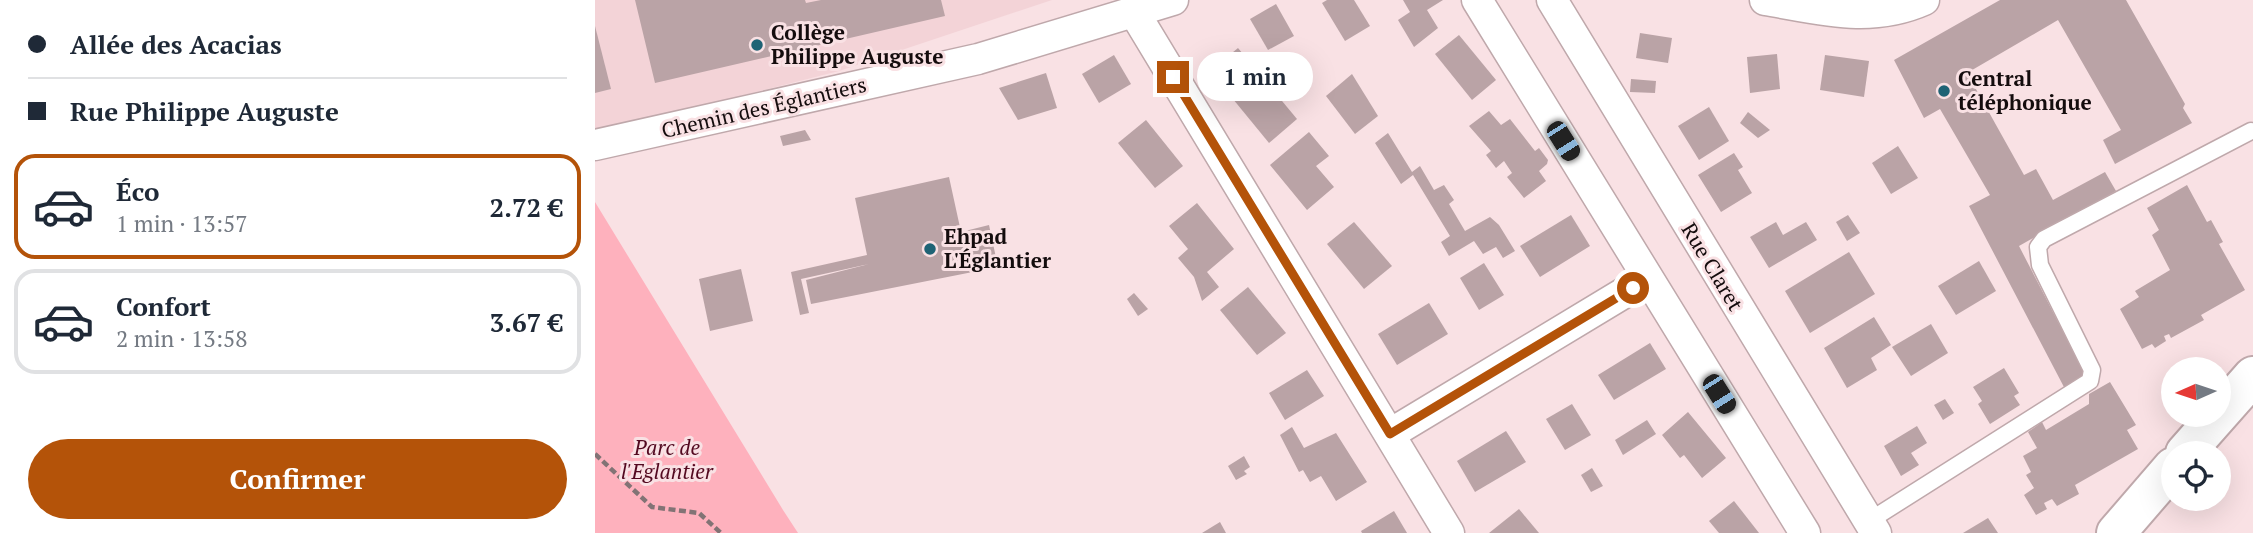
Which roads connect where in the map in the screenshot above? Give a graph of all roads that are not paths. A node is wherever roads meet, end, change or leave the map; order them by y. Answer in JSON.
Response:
{"nodes":[{"id":1,"x":1173,"y":0,"type":"edge"},
{"id":2,"x":1477,"y":0,"type":"edge"},
{"id":3,"x":1552,"y":0,"type":"edge"},
{"id":4,"x":1765,"y":0,"type":"edge"},
{"id":5,"x":1924,"y":0,"type":"edge"},
{"id":6,"x":1134,"y":12,"type":"junction"},
{"id":7,"x":2251,"y":131,"type":"dead end"},
{"id":8,"x":595,"y":145,"type":"edge"},
{"id":9,"x":1647,"y":279,"type":"junction"},
{"id":10,"x":2253,"y":376,"type":"edge"},
{"id":11,"x":2253,"y":415,"type":"edge"},
{"id":12,"x":1390,"y":434,"type":"junction"},
{"id":13,"x":2196,"y":441,"type":"edge"},
{"id":14,"x":2230,"y":441,"type":"edge"},
{"id":15,"x":2161,"y":481,"type":"edge"},
{"id":16,"x":2167,"y":511,"type":"edge"},
{"id":17,"x":1873,"y":527,"type":"edge"},
{"id":18,"x":1449,"y":533,"type":"edge"},
{"id":19,"x":1805,"y":533,"type":"edge"},
{"id":20,"x":2116,"y":533,"type":"edge"},
{"id":21,"x":2147,"y":533,"type":"edge"}],
"edges":[{"from":1,"to":6,"type":"street","name":"Chemin des Églantiers"},
{"from":2,"to":9,"type":"street"},
{"from":3,"to":17,"type":"street","name":"Rue Claret"},
{"from":4,"to":5,"type":"street"},
{"from":6,"to":8,"type":"street","name":"Chemin des Églantiers"},
{"from":6,"to":12,"type":"street"},
{"from":7,"to":17,"type":"lane"},
{"from":9,"to":12,"type":"street"},
{"from":9,"to":19,"type":"street"},
{"from":10,"to":13,"type":"main road"},
{"from":11,"to":14,"type":"main road"},
{"from":12,"to":18,"type":"street"},
{"from":15,"to":20,"type":"main road"},
{"from":16,"to":21,"type":"main road"}]}
